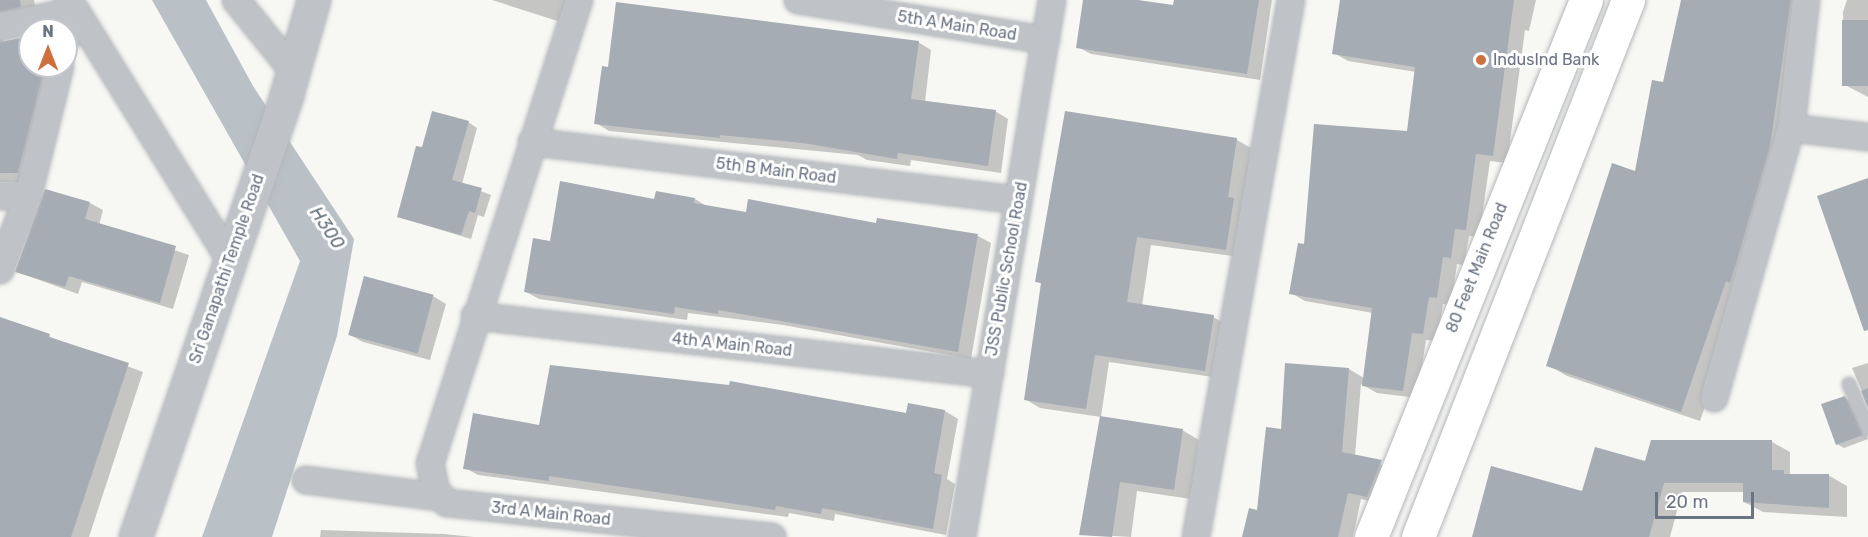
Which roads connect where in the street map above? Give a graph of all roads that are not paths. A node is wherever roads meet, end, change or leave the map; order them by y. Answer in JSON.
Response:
{"nodes":[{"id":1,"x":236,"y":0,"type":"edge"},
{"id":2,"x":314,"y":0,"type":"edge"},
{"id":3,"x":579,"y":0,"type":"edge"},
{"id":4,"x":798,"y":0,"type":"edge"},
{"id":5,"x":1052,"y":0,"type":"edge"},
{"id":6,"x":1291,"y":0,"type":"edge"},
{"id":7,"x":1586,"y":0,"type":"edge"},
{"id":8,"x":1628,"y":0,"type":"edge"},
{"id":9,"x":1806,"y":0,"type":"edge"},
{"id":10,"x":71,"y":6,"type":"edge"},
{"id":11,"x":0,"y":27,"type":"edge"},
{"id":12,"x":1046,"y":40,"type":"junction"},
{"id":13,"x":57,"y":78,"type":"edge"},
{"id":14,"x":290,"y":83,"type":"junction"},
{"id":15,"x":1791,"y":128,"type":"junction"},
{"id":16,"x":1868,"y":136,"type":"edge"},
{"id":17,"x":532,"y":142,"type":"junction"},
{"id":18,"x":0,"y":196,"type":"edge"},
{"id":19,"x":28,"y":196,"type":"junction"},
{"id":20,"x":1019,"y":200,"type":"junction"},
{"id":21,"x":230,"y":260,"type":"junction"},
{"id":22,"x":0,"y":270,"type":"edge"},
{"id":23,"x":475,"y":316,"type":"junction"},
{"id":24,"x":990,"y":374,"type":"junction"},
{"id":25,"x":1849,"y":384,"type":"dead end"},
{"id":26,"x":1714,"y":398,"type":"dead end"},
{"id":27,"x":1868,"y":429,"type":"edge"},
{"id":28,"x":306,"y":480,"type":"dead end"},
{"id":29,"x":439,"y":497,"type":"junction"},
{"id":30,"x":136,"y":537,"type":"edge"},
{"id":31,"x":772,"y":537,"type":"edge"},
{"id":32,"x":962,"y":537,"type":"edge"},
{"id":33,"x":1196,"y":537,"type":"edge"},
{"id":34,"x":1371,"y":537,"type":"edge"},
{"id":35,"x":1418,"y":537,"type":"edge"}],
"edges":[{"from":1,"to":14,"type":"street"},
{"from":2,"to":14,"type":"street","name":"Sri Ganapathi Temple Road"},
{"from":3,"to":17,"type":"street"},
{"from":4,"to":12,"type":"street","name":"5th A Main Road"},
{"from":5,"to":12,"type":"street","name":"JSS Public School Road"},
{"from":6,"to":33,"type":"street"},
{"from":7,"to":34,"type":"main road","name":"80 Feet Main Road"},
{"from":8,"to":35,"type":"main road"},
{"from":9,"to":15,"type":"street"},
{"from":10,"to":11,"type":"street"},
{"from":10,"to":21,"type":"street"},
{"from":12,"to":20,"type":"street","name":"JSS Public School Road"},
{"from":13,"to":19,"type":"street"},
{"from":14,"to":21,"type":"street","name":"Sri Ganapathi Temple Road"},
{"from":15,"to":16,"type":"street"},
{"from":15,"to":26,"type":"street"},
{"from":17,"to":20,"type":"street","name":"5th B Main Road"},
{"from":17,"to":23,"type":"street"},
{"from":18,"to":19,"type":"street"},
{"from":19,"to":22,"type":"street"},
{"from":20,"to":24,"type":"street","name":"JSS Public School Road"},
{"from":21,"to":30,"type":"street","name":"Sri Ganapathi Temple Road"},
{"from":23,"to":24,"type":"street","name":"4th A Main Road"},
{"from":23,"to":29,"type":"street"},
{"from":24,"to":32,"type":"street","name":"JSS Public School Road"},
{"from":25,"to":27,"type":"lane"},
{"from":28,"to":29,"type":"street","name":"3rd A Main Road"},
{"from":29,"to":31,"type":"street","name":"3rd A Main Road"}]}
